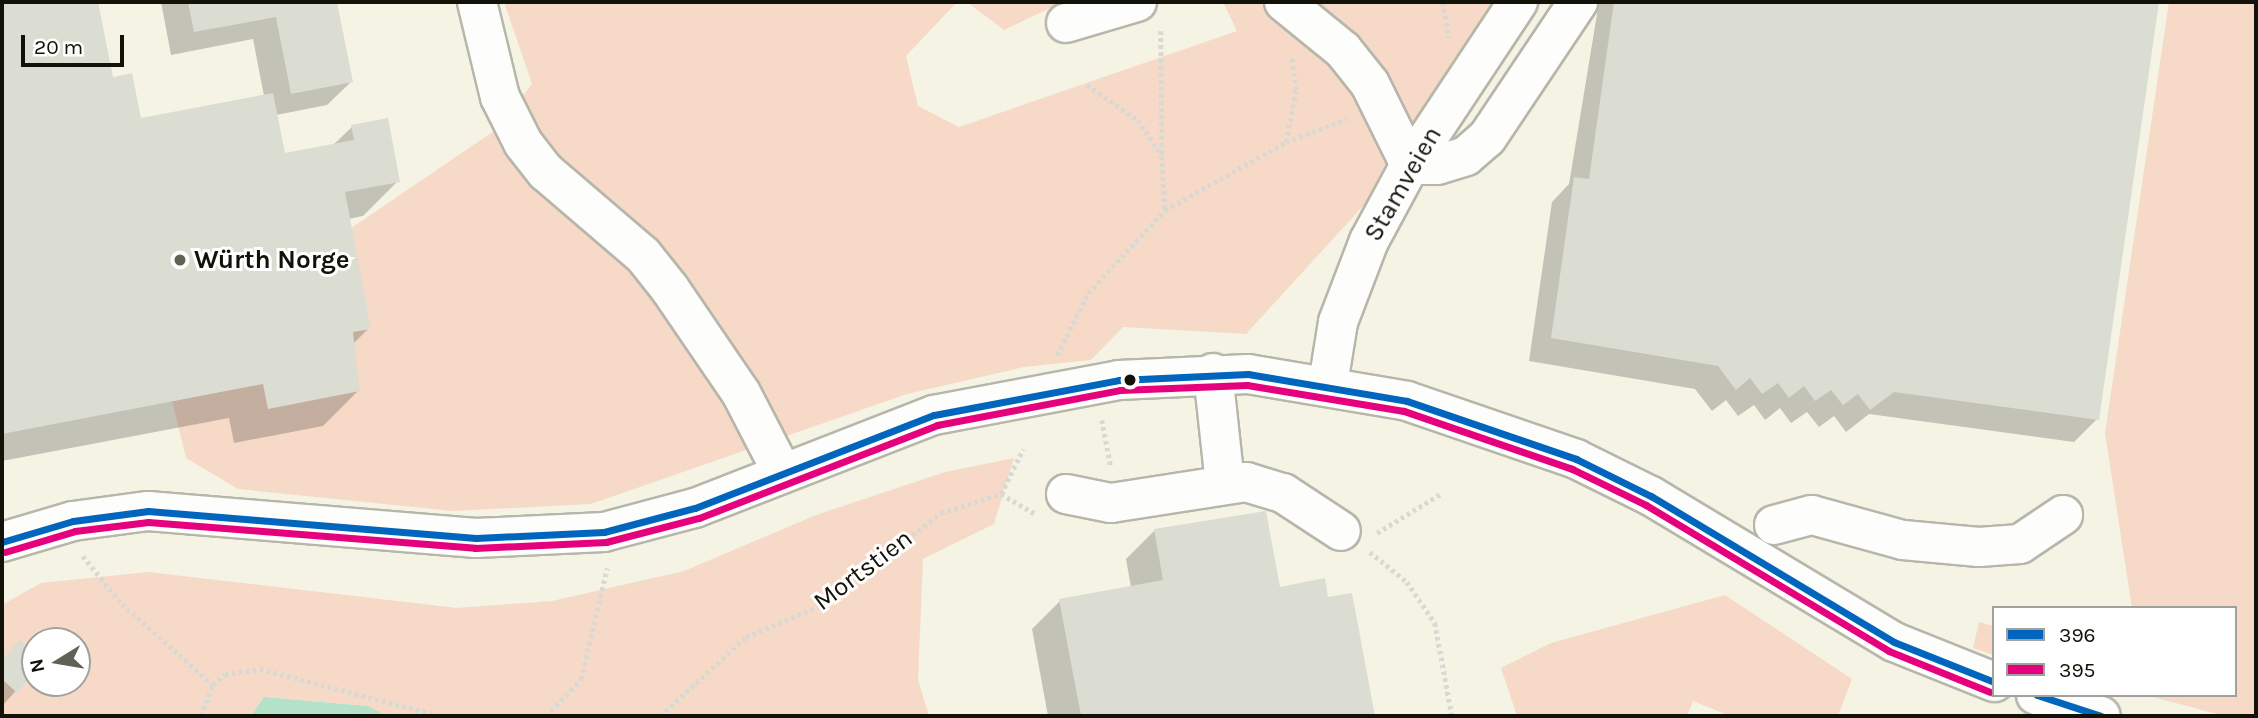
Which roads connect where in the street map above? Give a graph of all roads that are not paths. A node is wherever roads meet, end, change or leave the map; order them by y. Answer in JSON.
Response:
{"nodes":[{"id":1,"x":477,"y":2,"type":"edge"},
{"id":2,"x":1285,"y":2,"type":"edge"},
{"id":3,"x":1517,"y":2,"type":"edge"},
{"id":4,"x":1578,"y":2,"type":"edge"},
{"id":5,"x":1148,"y":9,"type":"edge"},
{"id":6,"x":1066,"y":23,"type":"dead end"},
{"id":7,"x":1410,"y":164,"type":"junction"},
{"id":8,"x":1213,"y":373,"type":"junction"},
{"id":9,"x":1328,"y":384,"type":"junction"},
{"id":10,"x":782,"y":472,"type":"junction"},
{"id":11,"x":1225,"y":483,"type":"junction"},
{"id":12,"x":1057,"y":508,"type":"road end"},
{"id":13,"x":2063,"y":515,"type":"dead end"},
{"id":14,"x":1774,"y":525,"type":"dead end"},
{"id":15,"x":1350,"y":537,"type":"road end"},
{"id":16,"x":2,"y":542,"type":"edge"},
{"id":17,"x":1992,"y":681,"type":"edge"},
{"id":18,"x":2042,"y":704,"type":"edge"},
{"id":19,"x":2101,"y":716,"type":"edge"}],
"edges":[{"from":1,"to":10,"type":"street"},
{"from":2,"to":7,"type":"street"},
{"from":3,"to":7,"type":"street","name":"Stamveien"},
{"from":4,"to":7,"type":"street"},
{"from":5,"to":6,"type":"street"},
{"from":7,"to":9,"type":"street","name":"Stamveien"},
{"from":8,"to":9,"type":"street"},
{"from":8,"to":10,"type":"street"},
{"from":8,"to":11,"type":"street"},
{"from":9,"to":17,"type":"street"},
{"from":10,"to":16,"type":"street"},
{"from":11,"to":12,"type":"street"},
{"from":11,"to":15,"type":"street"},
{"from":13,"to":14,"type":"street"},
{"from":18,"to":19,"type":"street"}]}
